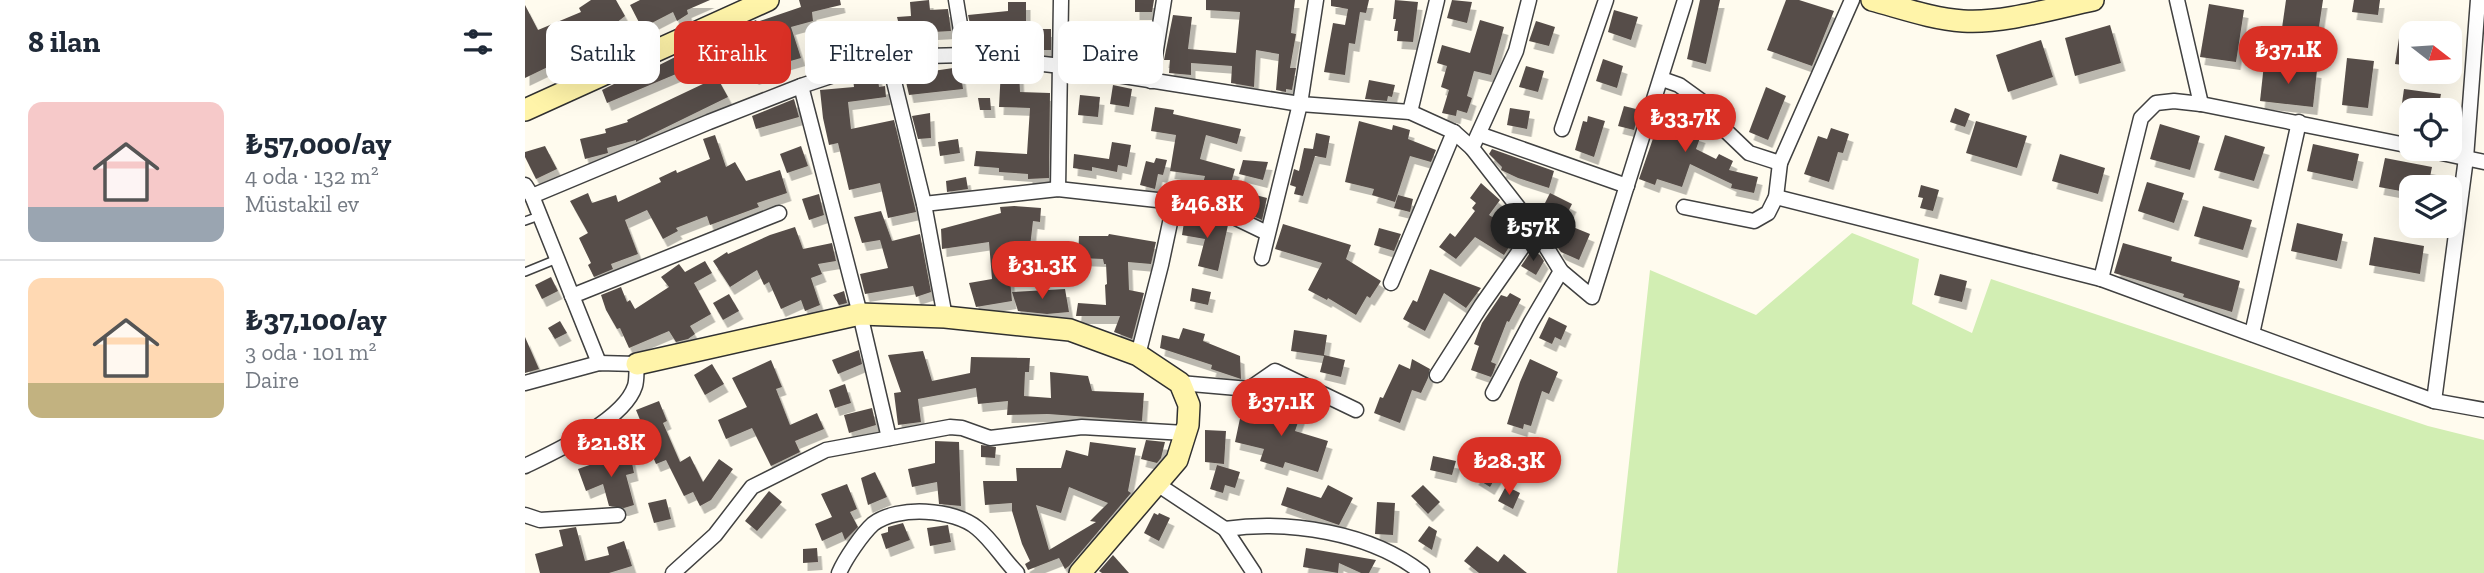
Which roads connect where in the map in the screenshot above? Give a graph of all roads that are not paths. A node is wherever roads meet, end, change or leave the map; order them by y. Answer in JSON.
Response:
{"nodes":[{"id":1,"x":768,"y":0,"type":"edge"},
{"id":2,"x":955,"y":0,"type":"edge"},
{"id":3,"x":1061,"y":0,"type":"edge"},
{"id":4,"x":1164,"y":0,"type":"edge"},
{"id":5,"x":1316,"y":0,"type":"edge"},
{"id":6,"x":1437,"y":0,"type":"edge"},
{"id":7,"x":1529,"y":0,"type":"edge"},
{"id":8,"x":1606,"y":0,"type":"edge"},
{"id":9,"x":1685,"y":0,"type":"edge"},
{"id":10,"x":1851,"y":0,"type":"edge"},
{"id":11,"x":1873,"y":0,"type":"edge"},
{"id":12,"x":2093,"y":0,"type":"edge"},
{"id":13,"x":2177,"y":0,"type":"edge"},
{"id":14,"x":2478,"y":0,"type":"edge"},
{"id":15,"x":959,"y":21,"type":"edge"},
{"id":16,"x":1061,"y":21,"type":"edge"},
{"id":17,"x":1161,"y":21,"type":"edge"},
{"id":18,"x":1662,"y":79,"type":"junction"},
{"id":19,"x":1163,"y":83,"type":"edge"},
{"id":20,"x":807,"y":84,"type":"edge"},
{"id":21,"x":895,"y":84,"type":"edge"},
{"id":22,"x":1061,"y":84,"type":"edge"},
{"id":23,"x":801,"y":86,"type":"junction"},
{"id":24,"x":1300,"y":104,"type":"junction"},
{"id":25,"x":2201,"y":104,"type":"junction"},
{"id":26,"x":525,"y":110,"type":"edge"},
{"id":27,"x":1410,"y":112,"type":"junction"},
{"id":28,"x":2299,"y":122,"type":"junction"},
{"id":29,"x":1562,"y":129,"type":"dead end"},
{"id":30,"x":1454,"y":132,"type":"junction"},
{"id":31,"x":1479,"y":134,"type":"junction"},
{"id":32,"x":2399,"y":143,"type":"edge"},
{"id":33,"x":1472,"y":148,"type":"junction"},
{"id":34,"x":2462,"y":157,"type":"edge"},
{"id":35,"x":2466,"y":158,"type":"junction"},
{"id":36,"x":2484,"y":162,"type":"edge"},
{"id":37,"x":1780,"y":163,"type":"junction"},
{"id":38,"x":1627,"y":186,"type":"junction"},
{"id":39,"x":1058,"y":189,"type":"junction"},
{"id":40,"x":529,"y":191,"type":"edge"},
{"id":41,"x":1776,"y":197,"type":"junction"},
{"id":42,"x":924,"y":204,"type":"junction"},
{"id":43,"x":1174,"y":204,"type":"junction"},
{"id":44,"x":1684,"y":207,"type":"dead end"},
{"id":45,"x":779,"y":213,"type":"dead end"},
{"id":46,"x":540,"y":216,"type":"junction"},
{"id":47,"x":525,"y":221,"type":"edge"},
{"id":48,"x":1535,"y":229,"type":"junction"},
{"id":49,"x":1267,"y":233,"type":"junction"},
{"id":50,"x":1262,"y":258,"type":"dead end"},
{"id":51,"x":557,"y":259,"type":"junction"},
{"id":52,"x":1561,"y":271,"type":"junction"},
{"id":53,"x":525,"y":272,"type":"edge"},
{"id":54,"x":2101,"y":279,"type":"junction"},
{"id":55,"x":1391,"y":283,"type":"dead end"},
{"id":56,"x":572,"y":296,"type":"junction"},
{"id":57,"x":860,"y":314,"type":"junction"},
{"id":58,"x":945,"y":317,"type":"junction"},
{"id":59,"x":2252,"y":334,"type":"junction"},
{"id":60,"x":1137,"y":355,"type":"junction"},
{"id":61,"x":599,"y":363,"type":"junction"},
{"id":62,"x":636,"y":364,"type":"junction"},
{"id":63,"x":1437,"y":375,"type":"dead end"},
{"id":64,"x":525,"y":383,"type":"edge"},
{"id":65,"x":1180,"y":383,"type":"junction"},
{"id":66,"x":1493,"y":393,"type":"dead end"},
{"id":67,"x":2434,"y":401,"type":"junction"},
{"id":68,"x":1356,"y":410,"type":"dead end"},
{"id":69,"x":2484,"y":410,"type":"edge"},
{"id":70,"x":1185,"y":433,"type":"junction"},
{"id":71,"x":889,"y":438,"type":"junction"},
{"id":72,"x":525,"y":467,"type":"edge"},
{"id":73,"x":1157,"y":484,"type":"junction"},
{"id":74,"x":525,"y":515,"type":"edge"},
{"id":75,"x":618,"y":515,"type":"dead end"},
{"id":76,"x":1225,"y":529,"type":"junction"},
{"id":77,"x":673,"y":573,"type":"edge"},
{"id":78,"x":839,"y":573,"type":"edge"},
{"id":79,"x":1017,"y":573,"type":"edge"},
{"id":80,"x":1080,"y":573,"type":"edge"},
{"id":81,"x":1254,"y":573,"type":"edge"},
{"id":82,"x":1422,"y":573,"type":"edge"}],
"edges":[{"from":1,"to":26,"type":"street"},
{"from":2,"to":15,"type":"street"},
{"from":3,"to":16,"type":"street"},
{"from":4,"to":17,"type":"street"},
{"from":5,"to":24,"type":"street"},
{"from":6,"to":27,"type":"street"},
{"from":7,"to":31,"type":"street"},
{"from":8,"to":29,"type":"street"},
{"from":9,"to":18,"type":"street"},
{"from":10,"to":37,"type":"street"},
{"from":11,"to":12,"type":"street"},
{"from":13,"to":25,"type":"street"},
{"from":14,"to":35,"type":"street"},
{"from":18,"to":37,"type":"street"},
{"from":18,"to":38,"type":"street"},
{"from":19,"to":24,"type":"street"},
{"from":20,"to":23,"type":"street"},
{"from":21,"to":42,"type":"street"},
{"from":22,"to":39,"type":"street"},
{"from":23,"to":40,"type":"street"},
{"from":23,"to":57,"type":"street"},
{"from":24,"to":27,"type":"street"},
{"from":24,"to":49,"type":"street"},
{"from":25,"to":28,"type":"street"},
{"from":25,"to":54,"type":"street"},
{"from":27,"to":30,"type":"street"},
{"from":28,"to":32,"type":"street"},
{"from":28,"to":59,"type":"street"},
{"from":30,"to":33,"type":"street"},
{"from":30,"to":55,"type":"street"},
{"from":31,"to":33,"type":"street"},
{"from":31,"to":38,"type":"street"},
{"from":33,"to":48,"type":"street"},
{"from":34,"to":35,"type":"street"},
{"from":35,"to":36,"type":"street"},
{"from":35,"to":67,"type":"street"},
{"from":37,"to":41,"type":"street"},
{"from":38,"to":52,"type":"street"},
{"from":39,"to":42,"type":"street"},
{"from":39,"to":43,"type":"street"},
{"from":40,"to":46,"type":"street"},
{"from":41,"to":44,"type":"street"},
{"from":41,"to":54,"type":"street"},
{"from":42,"to":58,"type":"street"},
{"from":43,"to":49,"type":"street"},
{"from":43,"to":60,"type":"street"},
{"from":45,"to":56,"type":"street"},
{"from":46,"to":47,"type":"lane"},
{"from":46,"to":51,"type":"street"},
{"from":48,"to":52,"type":"street"},
{"from":48,"to":63,"type":"street"},
{"from":49,"to":50,"type":"street"},
{"from":51,"to":53,"type":"lane"},
{"from":51,"to":56,"type":"street"},
{"from":52,"to":66,"type":"street"},
{"from":54,"to":59,"type":"street"},
{"from":56,"to":61,"type":"street"},
{"from":57,"to":58,"type":"street"},
{"from":57,"to":62,"type":"street"},
{"from":57,"to":71,"type":"street"},
{"from":58,"to":60,"type":"street"},
{"from":59,"to":67,"type":"street"},
{"from":60,"to":65,"type":"street"},
{"from":61,"to":62,"type":"street"},
{"from":61,"to":64,"type":"street"},
{"from":62,"to":72,"type":"street"},
{"from":65,"to":68,"type":"street"},
{"from":65,"to":70,"type":"street"},
{"from":67,"to":69,"type":"street"},
{"from":70,"to":71,"type":"street"},
{"from":70,"to":73,"type":"street"},
{"from":71,"to":77,"type":"street"},
{"from":73,"to":76,"type":"street"},
{"from":73,"to":80,"type":"street"},
{"from":74,"to":75,"type":"street"},
{"from":76,"to":81,"type":"street"},
{"from":76,"to":82,"type":"street"},
{"from":78,"to":79,"type":"street"}]}
